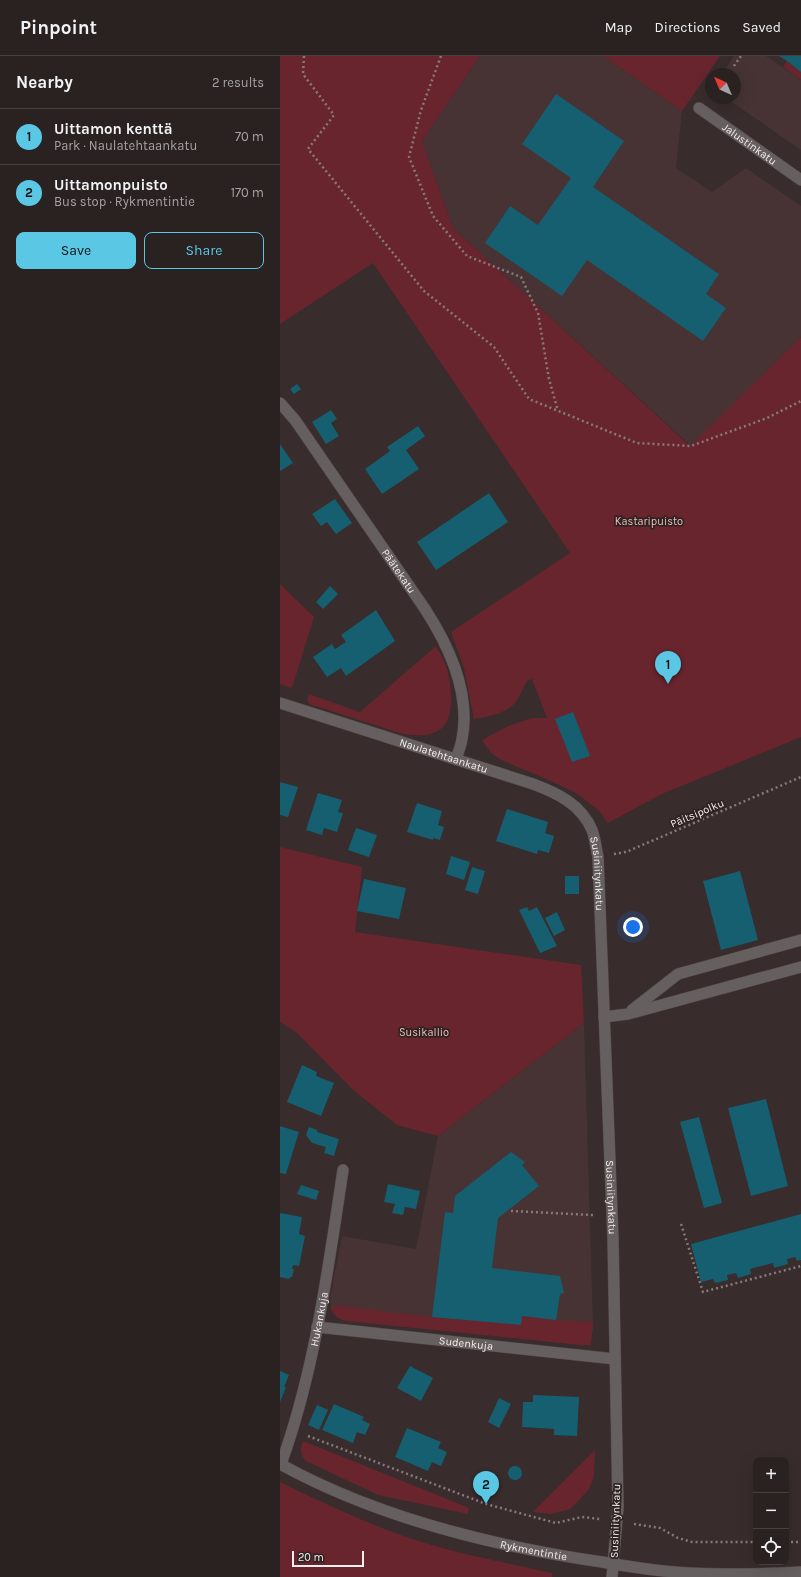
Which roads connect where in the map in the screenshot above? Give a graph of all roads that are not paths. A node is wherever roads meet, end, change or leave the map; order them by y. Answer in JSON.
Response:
{"nodes":[{"id":1,"x":699,"y":108,"type":"dead end"},
{"id":2,"x":801,"y":180,"type":"edge"},
{"id":3,"x":280,"y":403,"type":"edge"},
{"id":4,"x":280,"y":703,"type":"edge"},
{"id":5,"x":456,"y":760,"type":"junction"},
{"id":6,"x":592,"y":831,"type":"joint"},
{"id":7,"x":801,"y":940,"type":"edge"},
{"id":8,"x":801,"y":967,"type":"edge"},
{"id":9,"x":628,"y":1014,"type":"junction"},
{"id":10,"x":604,"y":1017,"type":"junction"},
{"id":11,"x":343,"y":1170,"type":"dead end"},
{"id":12,"x":317,"y":1327,"type":"junction"},
{"id":13,"x":615,"y":1359,"type":"junction"},
{"id":14,"x":281,"y":1464,"type":"edge"},
{"id":15,"x":614,"y":1564,"type":"junction"},
{"id":16,"x":801,"y":1572,"type":"edge"},
{"id":17,"x":612,"y":1577,"type":"edge"}],
"edges":[{"from":1,"to":2,"type":"street","name":"Jalustinkatu"},
{"from":3,"to":5,"type":"street","name":"Päätekatu"},
{"from":4,"to":5,"type":"street","name":"Naulatehtaankatu"},
{"from":5,"to":6,"type":"street","name":"Naulatehtaankatu"},
{"from":6,"to":10,"type":"street","name":"Susiniitynkatu"},
{"from":7,"to":9,"type":"street"},
{"from":8,"to":9,"type":"street"},
{"from":9,"to":10,"type":"street"},
{"from":10,"to":13,"type":"street","name":"Susiniitynkatu"},
{"from":11,"to":12,"type":"street","name":"Hukankuja"},
{"from":12,"to":13,"type":"street","name":"Sudenkuja"},
{"from":12,"to":14,"type":"street","name":"Hukankuja"},
{"from":13,"to":15,"type":"street","name":"Susiniitynkatu"},
{"from":14,"to":15,"type":"street","name":"Rykmentintie"},
{"from":15,"to":16,"type":"street","name":"Rykmentintie"},
{"from":15,"to":17,"type":"street","name":"Susiniitynkatu"}]}
